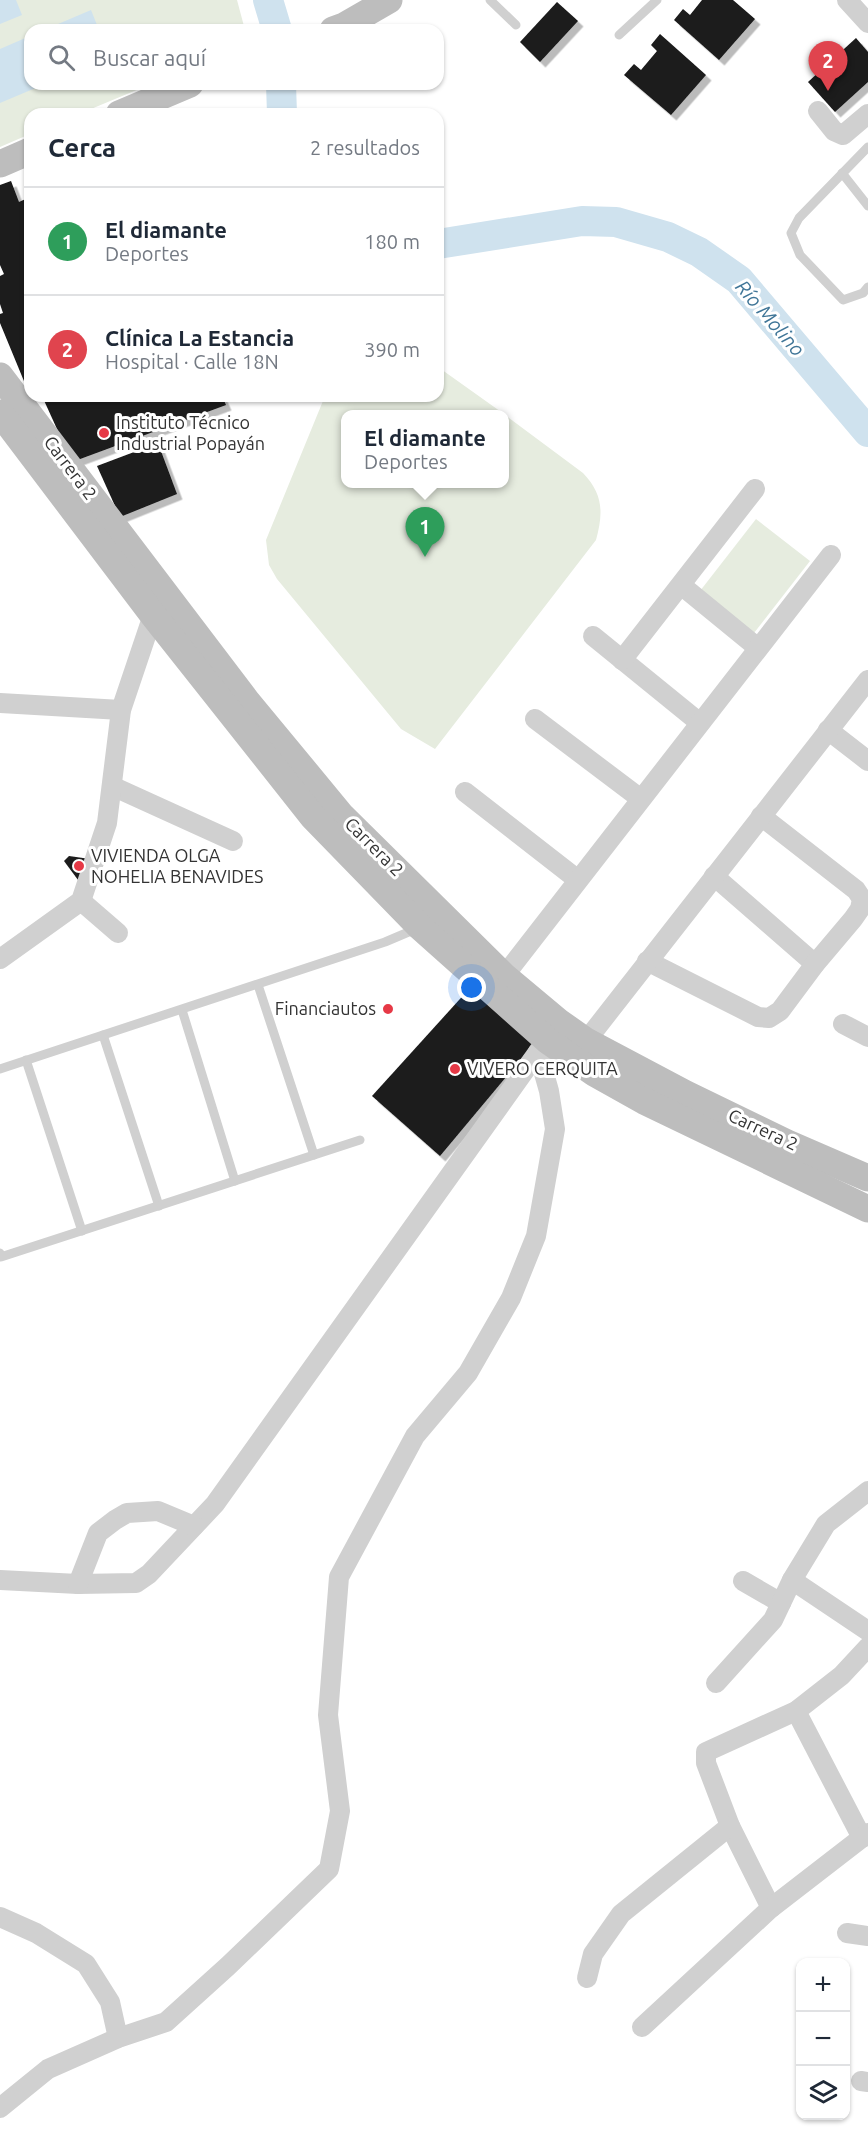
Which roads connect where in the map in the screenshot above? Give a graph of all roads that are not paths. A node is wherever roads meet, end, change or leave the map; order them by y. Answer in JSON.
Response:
{"nodes":[{"id":1,"x":389,"y":0,"type":"edge"},
{"id":2,"x":490,"y":0,"type":"edge"},
{"id":3,"x":657,"y":0,"type":"edge"},
{"id":4,"x":847,"y":0,"type":"edge"},
{"id":5,"x":868,"y":23,"type":"edge"},
{"id":6,"x":346,"y":24,"type":"edge"},
{"id":7,"x":516,"y":25,"type":"dead end"},
{"id":8,"x":619,"y":35,"type":"dead end"},
{"id":9,"x":176,"y":90,"type":"edge"},
{"id":10,"x":133,"y":108,"type":"edge"},
{"id":11,"x":818,"y":111,"type":"dead end"},
{"id":12,"x":868,"y":114,"type":"edge"},
{"id":13,"x":868,"y":147,"type":"edge"},
{"id":14,"x":24,"y":154,"type":"edge"},
{"id":15,"x":0,"y":164,"type":"edge"},
{"id":16,"x":842,"y":173,"type":"junction"},
{"id":17,"x":868,"y":206,"type":"edge"},
{"id":18,"x":868,"y":287,"type":"edge"},
{"id":19,"x":0,"y":376,"type":"edge"},
{"id":20,"x":0,"y":413,"type":"edge"},
{"id":21,"x":755,"y":489,"type":"dead end"},
{"id":22,"x":831,"y":555,"type":"dead end"},
{"id":23,"x":681,"y":585,"type":"junction"},
{"id":24,"x":153,"y":615,"type":"junction"},
{"id":25,"x":593,"y":636,"type":"dead end"},
{"id":26,"x":758,"y":648,"type":"junction"},
{"id":27,"x":622,"y":660,"type":"junction"},
{"id":28,"x":868,"y":680,"type":"edge"},
{"id":29,"x":0,"y":703,"type":"edge"},
{"id":30,"x":121,"y":710,"type":"junction"},
{"id":31,"x":535,"y":719,"type":"dead end"},
{"id":32,"x":700,"y":723,"type":"junction"},
{"id":33,"x":828,"y":730,"type":"junction"},
{"id":34,"x":868,"y":761,"type":"edge"},
{"id":35,"x":112,"y":786,"type":"junction"},
{"id":36,"x":465,"y":792,"type":"dead end"},
{"id":37,"x":641,"y":799,"type":"junction"},
{"id":38,"x":761,"y":816,"type":"junction"},
{"id":39,"x":233,"y":842,"type":"dead end"},
{"id":40,"x":714,"y":876,"type":"junction"},
{"id":41,"x":578,"y":880,"type":"junction"},
{"id":42,"x":81,"y":901,"type":"junction"},
{"id":43,"x":861,"y":923,"type":"edge"},
{"id":44,"x":420,"y":927,"type":"junction"},
{"id":45,"x":118,"y":933,"type":"dead end"},
{"id":46,"x":0,"y":958,"type":"edge"},
{"id":47,"x":647,"y":961,"type":"junction"},
{"id":48,"x":815,"y":964,"type":"junction"},
{"id":49,"x":504,"y":976,"type":"junction"},
{"id":50,"x":258,"y":985,"type":"junction"},
{"id":51,"x":182,"y":1010,"type":"junction"},
{"id":52,"x":843,"y":1024,"type":"dead end"},
{"id":53,"x":103,"y":1035,"type":"junction"},
{"id":54,"x":868,"y":1037,"type":"edge"},
{"id":55,"x":586,"y":1041,"type":"junction"},
{"id":56,"x":543,"y":1047,"type":"junction"},
{"id":57,"x":26,"y":1060,"type":"junction"},
{"id":58,"x":0,"y":1069,"type":"edge"},
{"id":59,"x":360,"y":1140,"type":"dead end"},
{"id":60,"x":314,"y":1155,"type":"junction"},
{"id":61,"x":868,"y":1178,"type":"edge"},
{"id":62,"x":235,"y":1181,"type":"junction"},
{"id":63,"x":159,"y":1206,"type":"junction"},
{"id":64,"x":868,"y":1209,"type":"edge"},
{"id":65,"x":81,"y":1231,"type":"junction"},
{"id":66,"x":0,"y":1253,"type":"edge"},
{"id":67,"x":868,"y":1491,"type":"edge"},
{"id":68,"x":194,"y":1526,"type":"junction"},
{"id":69,"x":0,"y":1580,"type":"edge"},
{"id":70,"x":792,"y":1580,"type":"junction"},
{"id":71,"x":743,"y":1581,"type":"dead end"},
{"id":72,"x":78,"y":1584,"type":"junction"},
{"id":73,"x":781,"y":1603,"type":"junction"},
{"id":74,"x":868,"y":1631,"type":"edge"},
{"id":75,"x":868,"y":1647,"type":"edge"},
{"id":76,"x":716,"y":1683,"type":"dead end"},
{"id":77,"x":796,"y":1711,"type":"junction"},
{"id":78,"x":730,"y":1826,"type":"junction"},
{"id":79,"x":865,"y":1835,"type":"edge"},
{"id":80,"x":771,"y":1908,"type":"junction"},
{"id":81,"x":0,"y":1917,"type":"edge"},
{"id":82,"x":847,"y":1933,"type":"dead end"},
{"id":83,"x":868,"y":1936,"type":"edge"},
{"id":84,"x":587,"y":1978,"type":"dead end"},
{"id":85,"x":642,"y":2027,"type":"dead end"},
{"id":86,"x":118,"y":2037,"type":"junction"},
{"id":87,"x":0,"y":2108,"type":"edge"}],
"edges":[{"from":1,"to":6,"type":"main road"},
{"from":2,"to":7,"type":"lane"},
{"from":3,"to":8,"type":"lane"},
{"from":4,"to":5,"type":"street"},
{"from":9,"to":10,"type":"main road"},
{"from":11,"to":12,"type":"street"},
{"from":13,"to":16,"type":"lane"},
{"from":14,"to":15,"type":"main road"},
{"from":16,"to":17,"type":"lane"},
{"from":16,"to":18,"type":"lane"},
{"from":19,"to":49,"type":"main road","name":"Carrera 2"},
{"from":20,"to":24,"type":"main road","name":"Carrera 2"},
{"from":21,"to":23,"type":"street"},
{"from":22,"to":26,"type":"street"},
{"from":23,"to":26,"type":"street"},
{"from":23,"to":27,"type":"street"},
{"from":24,"to":30,"type":"street"},
{"from":24,"to":44,"type":"main road","name":"Carrera 2"},
{"from":25,"to":27,"type":"street"},
{"from":26,"to":32,"type":"street"},
{"from":27,"to":32,"type":"street"},
{"from":28,"to":33,"type":"street"},
{"from":29,"to":30,"type":"street"},
{"from":30,"to":35,"type":"street"},
{"from":31,"to":37,"type":"street"},
{"from":32,"to":37,"type":"street"},
{"from":33,"to":34,"type":"street"},
{"from":33,"to":38,"type":"street"},
{"from":35,"to":39,"type":"street"},
{"from":35,"to":42,"type":"street"},
{"from":36,"to":41,"type":"street"},
{"from":37,"to":41,"type":"street"},
{"from":38,"to":40,"type":"street"},
{"from":38,"to":43,"type":"street"},
{"from":40,"to":47,"type":"street"},
{"from":40,"to":48,"type":"street"},
{"from":41,"to":49,"type":"street"},
{"from":42,"to":45,"type":"street"},
{"from":42,"to":46,"type":"street"},
{"from":43,"to":48,"type":"street"},
{"from":44,"to":50,"type":"lane"},
{"from":44,"to":56,"type":"main road","name":"Carrera 2"},
{"from":47,"to":48,"type":"street"},
{"from":47,"to":55,"type":"street"},
{"from":49,"to":55,"type":"main road","name":"Carrera 2"},
{"from":50,"to":51,"type":"lane"},
{"from":50,"to":60,"type":"lane"},
{"from":51,"to":53,"type":"lane"},
{"from":51,"to":62,"type":"lane"},
{"from":52,"to":54,"type":"street"},
{"from":53,"to":57,"type":"lane"},
{"from":53,"to":63,"type":"lane"},
{"from":55,"to":61,"type":"main road","name":"Carrera 2"},
{"from":56,"to":64,"type":"main road","name":"Carrera 2"},
{"from":56,"to":68,"type":"street"},
{"from":56,"to":86,"type":"street"},
{"from":57,"to":58,"type":"lane"},
{"from":57,"to":65,"type":"lane"},
{"from":59,"to":60,"type":"lane"},
{"from":60,"to":62,"type":"lane"},
{"from":62,"to":63,"type":"lane"},
{"from":63,"to":65,"type":"lane"},
{"from":65,"to":66,"type":"lane"},
{"from":67,"to":70,"type":"street"},
{"from":68,"to":72,"type":"street"},
{"from":68,"to":72,"type":"street"},
{"from":69,"to":72,"type":"street"},
{"from":70,"to":73,"type":"street"},
{"from":70,"to":74,"type":"street"},
{"from":71,"to":73,"type":"street"},
{"from":73,"to":76,"type":"street"},
{"from":75,"to":77,"type":"street"},
{"from":77,"to":78,"type":"street"},
{"from":77,"to":79,"type":"street"},
{"from":78,"to":80,"type":"street"},
{"from":78,"to":84,"type":"street"},
{"from":79,"to":80,"type":"street"},
{"from":80,"to":85,"type":"street"},
{"from":81,"to":86,"type":"street"},
{"from":82,"to":83,"type":"street"},
{"from":86,"to":87,"type":"street"}]}
